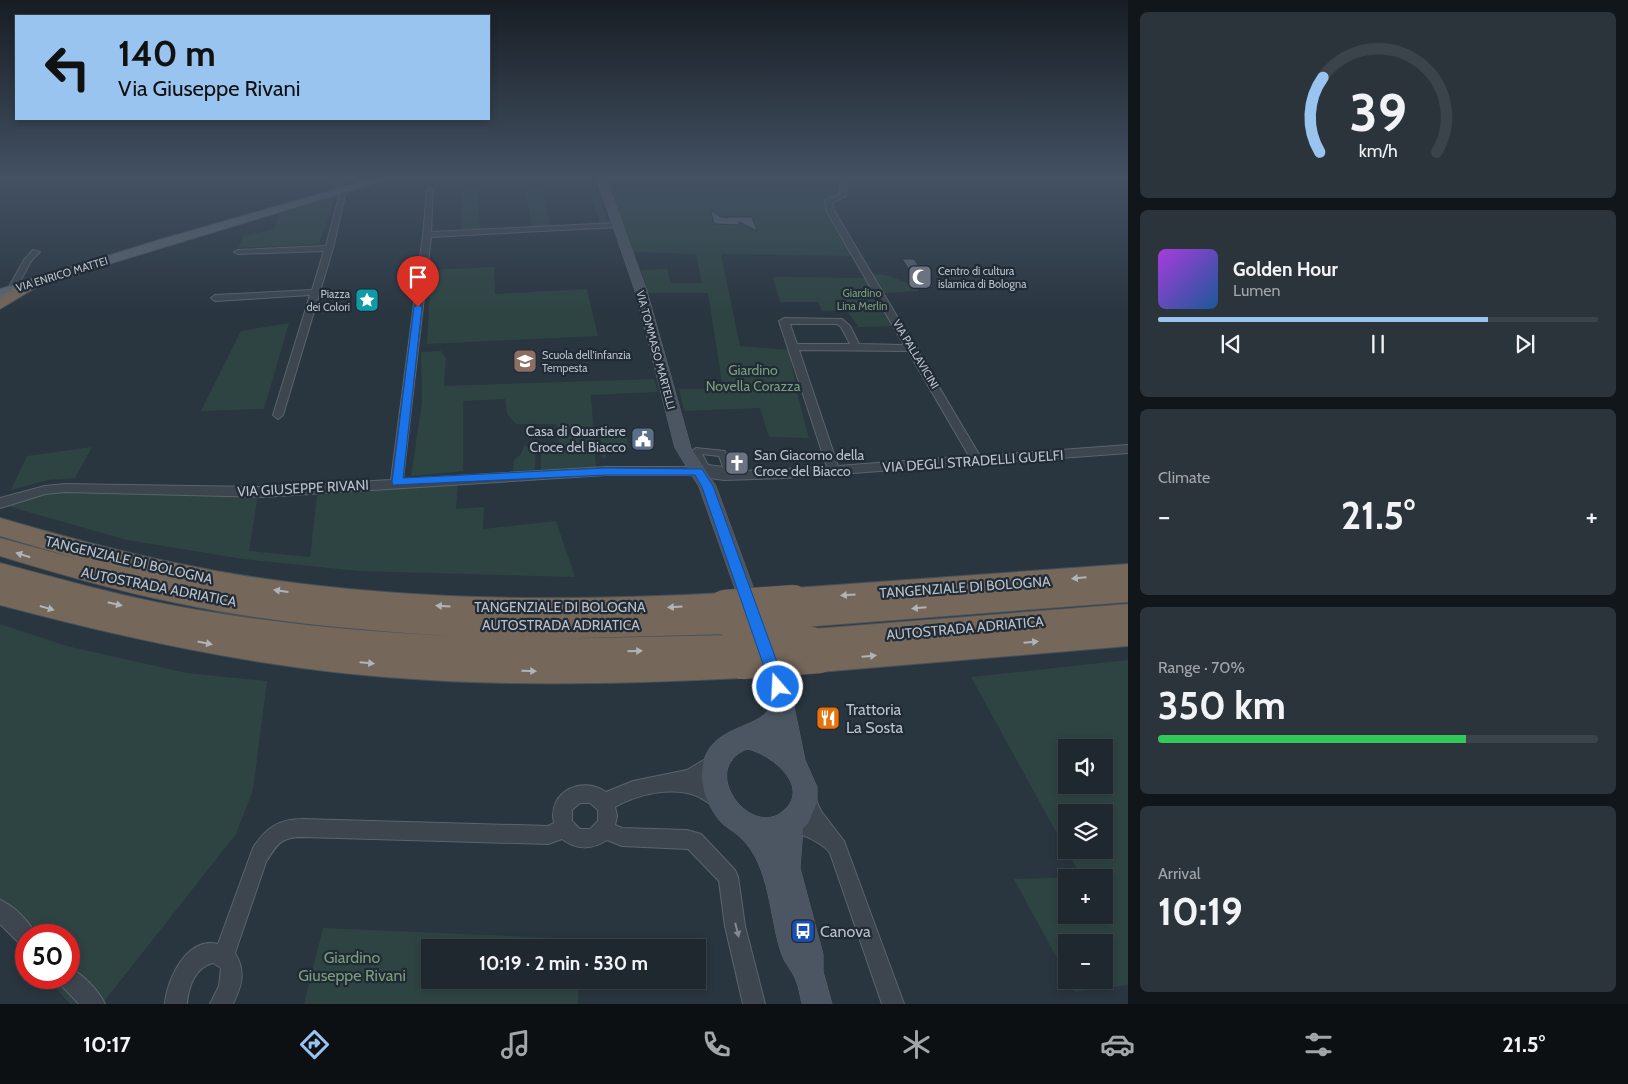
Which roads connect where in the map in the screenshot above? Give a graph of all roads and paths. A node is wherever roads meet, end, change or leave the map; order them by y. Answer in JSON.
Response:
{"nodes":[{"id":1,"x":232,"y":223,"type":"edge"},
{"id":2,"x":336,"y":223,"type":"edge"},
{"id":3,"x":428,"y":223,"type":"edge"},
{"id":4,"x":838,"y":223,"type":"edge"},
{"id":5,"x":616,"y":225,"type":"joint"},
{"id":6,"x":427,"y":235,"type":"junction"},
{"id":7,"x":329,"y":248,"type":"junction"},
{"id":8,"x":36,"y":252,"type":"dead end"},
{"id":9,"x":238,"y":252,"type":"dead end"},
{"id":10,"x":124,"y":254,"type":"junction"},
{"id":11,"x":35,"y":282,"type":"junction"},
{"id":12,"x":14,"y":285,"type":"junction"},
{"id":13,"x":0,"y":291,"type":"edge"},
{"id":14,"x":315,"y":292,"type":"junction"},
{"id":15,"x":215,"y":298,"type":"dead end"},
{"id":16,"x":0,"y":304,"type":"edge"},
{"id":17,"x":793,"y":347,"type":"junction"},
{"id":18,"x":856,"y":348,"type":"junction"},
{"id":19,"x":913,"y":348,"type":"junction"},
{"id":20,"x":278,"y":415,"type":"dead end"},
{"id":21,"x":1128,"y":449,"type":"edge"},
{"id":22,"x":978,"y":461,"type":"junction"},
{"id":23,"x":834,"y":471,"type":"junction"},
{"id":24,"x":698,"y":472,"type":"junction"},
{"id":25,"x":397,"y":482,"type":"junction"},
{"id":26,"x":0,"y":503,"type":"edge"},
{"id":27,"x":0,"y":519,"type":"edge"},
{"id":28,"x":0,"y":527,"type":"edge"},
{"id":29,"x":0,"y":548,"type":"edge"},
{"id":30,"x":82,"y":551,"type":"junction"},
{"id":31,"x":0,"y":573,"type":"edge"},
{"id":32,"x":1128,"y":574,"type":"edge"},
{"id":33,"x":1128,"y":591,"type":"edge"},
{"id":34,"x":0,"y":594,"type":"edge"},
{"id":35,"x":798,"y":608,"type":"junction"},
{"id":36,"x":1128,"y":615,"type":"edge"},
{"id":37,"x":732,"y":634,"type":"junction"},
{"id":38,"x":1128,"y":634,"type":"edge"},
{"id":39,"x":816,"y":650,"type":"junction"},
{"id":40,"x":781,"y":704,"type":"junction"},
{"id":41,"x":747,"y":737,"type":"junction"},
{"id":42,"x":716,"y":761,"type":"junction"},
{"id":43,"x":794,"y":763,"type":"junction"},
{"id":44,"x":677,"y":782,"type":"junction"},
{"id":45,"x":804,"y":795,"type":"junction"},
{"id":46,"x":721,"y":802,"type":"junction"},
{"id":47,"x":604,"y":803,"type":"junction"},
{"id":48,"x":791,"y":823,"type":"junction"},
{"id":49,"x":566,"y":828,"type":"junction"},
{"id":50,"x":750,"y":828,"type":"junction"},
{"id":51,"x":604,"y":829,"type":"junction"},
{"id":52,"x":841,"y":859,"type":"junction"},
{"id":53,"x":0,"y":910,"type":"edge"},
{"id":54,"x":15,"y":925,"type":"edge"},
{"id":55,"x":223,"y":956,"type":"junction"},
{"id":56,"x":808,"y":971,"type":"junction"},
{"id":57,"x":79,"y":989,"type":"edge"},
{"id":58,"x":94,"y":1004,"type":"edge"},
{"id":59,"x":175,"y":1004,"type":"edge"},
{"id":60,"x":221,"y":1004,"type":"edge"},
{"id":61,"x":754,"y":1004,"type":"edge"},
{"id":62,"x":817,"y":1004,"type":"edge"},
{"id":63,"x":893,"y":1004,"type":"edge"}],
"edges":[{"from":1,"to":10,"type":"main road","name":"VIA ENRICO MATTEI"},
{"from":2,"to":7,"type":"street"},
{"from":3,"to":6,"type":"street"},
{"from":4,"to":19,"type":"street","name":"VIA PALLAVICINI"},
{"from":5,"to":6,"type":"street"},
{"from":5,"to":24,"type":"main road","name":"VIA TOMMASO MARTELLI"},
{"from":6,"to":25,"type":"street"},
{"from":7,"to":9,"type":"street"},
{"from":7,"to":14,"type":"street"},
{"from":8,"to":12,"type":"street","name":"VIA ENRICO MATTEI"},
{"from":10,"to":11,"type":"main road","name":"VIA ENRICO MATTEI"},
{"from":10,"to":12,"type":"main road","name":"VIA ENRICO MATTEI"},
{"from":11,"to":13,"type":"main road","name":"VIA ENRICO MATTEI"},
{"from":11,"to":16,"type":"highway"},
{"from":12,"to":13,"type":"main road","name":"VIA ENRICO MATTEI"},
{"from":14,"to":15,"type":"street"},
{"from":14,"to":20,"type":"street"},
{"from":17,"to":18,"type":"street"},
{"from":17,"to":18,"type":"street"},
{"from":17,"to":23,"type":"street"},
{"from":18,"to":19,"type":"street"},
{"from":19,"to":22,"type":"street","name":"VIA PALLAVICINI"},
{"from":21,"to":22,"type":"street","name":"VIA DEGLI STRADELLI GUELFI"},
{"from":22,"to":23,"type":"street","name":"VIA DEGLI STRADELLI GUELFI"},
{"from":23,"to":24,"type":"street","name":"VIA DEGLI STRADELLI GUELFI"},
{"from":24,"to":25,"type":"street","name":"VIA GIUSEPPE RIVANI"},
{"from":24,"to":40,"type":"main road","name":"VIA TOMMASO MARTELLI"},
{"from":25,"to":26,"type":"street","name":"VIA GIUSEPPE RIVANI"},
{"from":27,"to":30,"type":"highway"},
{"from":28,"to":30,"type":"highway","name":"TANGENZIALE DI BOLOGNA"},
{"from":37,"to":29,"type":"highway","name":"AUTOSTRADA ADRIATICA","one_way":true},
{"from":37,"to":30,"type":"highway","name":"TANGENZIALE DI BOLOGNA","one_way":true},
{"from":31,"to":37,"type":"highway","name":"AUTOSTRADA ADRIATICA","one_way":true},
{"from":32,"to":35,"type":"highway","name":"TANGENZIALE DI BOLOGNA","one_way":true},
{"from":33,"to":35,"type":"highway","name":"AUTOSTRADA ADRIATICA","one_way":true},
{"from":34,"to":37,"type":"highway","name":"TANGENZIALE DI BOLOGNA","one_way":true},
{"from":35,"to":37,"type":"highway","name":"AUTOSTRADA ADRIATICA","bridge":true},
{"from":36,"to":39,"type":"highway","name":"AUTOSTRADA ADRIATICA"},
{"from":37,"to":39,"type":"highway","name":"TANGENZIALE DI BOLOGNA","bridge":true},
{"from":39,"to":38,"type":"highway","name":"TANGENZIALE DI BOLOGNA","one_way":true},
{"from":40,"to":41,"type":"main road"},
{"from":40,"to":43,"type":"main road","name":"VIA TOMMASO MARTELLI"},
{"from":41,"to":42,"type":"main road"},
{"from":41,"to":43,"type":"main road"},
{"from":42,"to":44,"type":"street"},
{"from":42,"to":46,"type":"main road"},
{"from":43,"to":45,"type":"main road"},
{"from":44,"to":46,"type":"street"},
{"from":44,"to":47,"type":"street"},
{"from":45,"to":48,"type":"main road"},
{"from":45,"to":52,"type":"street"},
{"from":46,"to":50,"type":"main road"},
{"from":47,"to":49,"type":"street"},
{"from":47,"to":51,"type":"street"},
{"from":48,"to":50,"type":"main road"},
{"from":48,"to":52,"type":"street"},
{"from":48,"to":56,"type":"main road"},
{"from":49,"to":51,"type":"street"},
{"from":49,"to":55,"type":"street"},
{"from":50,"to":56,"type":"main road"},
{"from":51,"to":61,"type":"street","one_way":true},
{"from":52,"to":63,"type":"street"},
{"from":53,"to":54,"type":"street"},
{"from":55,"to":59,"type":"street"},
{"from":55,"to":60,"type":"street"},
{"from":56,"to":62,"type":"main road"},
{"from":57,"to":58,"type":"street"}]}
